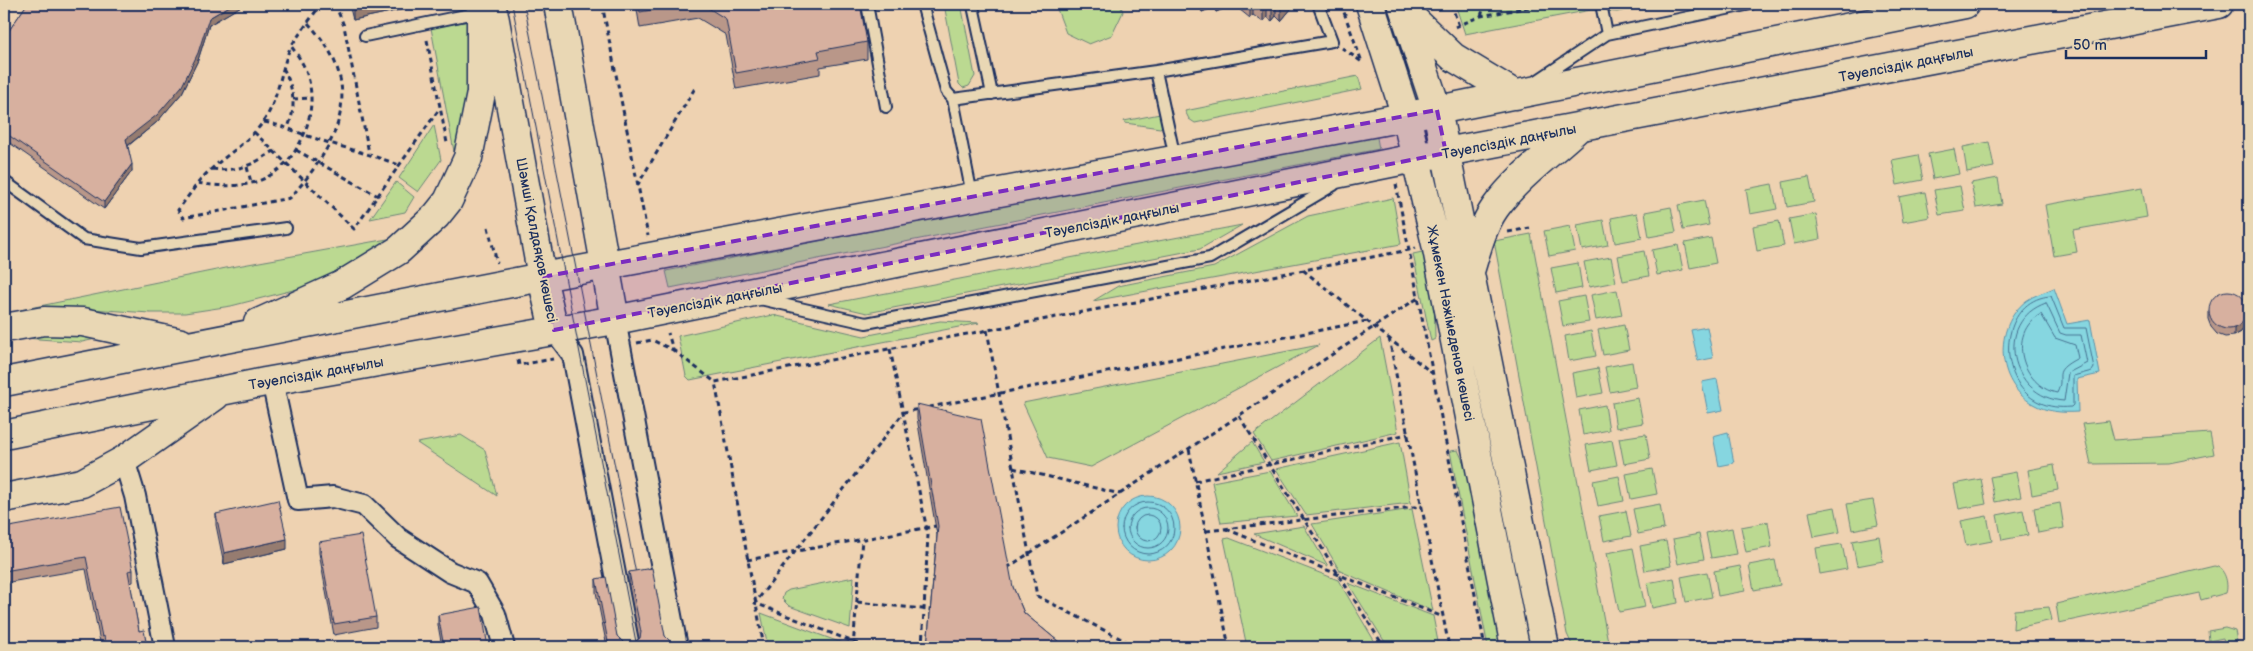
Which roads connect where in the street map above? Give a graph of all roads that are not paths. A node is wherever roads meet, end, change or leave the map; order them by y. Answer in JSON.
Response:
{"nodes":[{"id":1,"x":558,"y":4,"type":"edge"},
{"id":2,"x":867,"y":4,"type":"edge"},
{"id":3,"x":922,"y":4,"type":"edge"},
{"id":4,"x":1318,"y":4,"type":"edge"},
{"id":5,"x":1370,"y":4,"type":"edge"},
{"id":6,"x":1601,"y":4,"type":"edge"},
{"id":7,"x":1751,"y":4,"type":"edge"},
{"id":8,"x":1966,"y":4,"type":"edge"},
{"id":9,"x":2219,"y":4,"type":"edge"},
{"id":10,"x":485,"y":6,"type":"edge"},
{"id":11,"x":973,"y":6,"type":"dead end"},
{"id":12,"x":1403,"y":7,"type":"edge"},
{"id":13,"x":1607,"y":34,"type":"junction"},
{"id":14,"x":365,"y":36,"type":"dead end"},
{"id":15,"x":1156,"y":71,"type":"junction"},
{"id":16,"x":992,"y":94,"type":"junction"},
{"id":17,"x":1516,"y":95,"type":"junction"},
{"id":18,"x":953,"y":99,"type":"junction"},
{"id":19,"x":886,"y":107,"type":"dead end"},
{"id":20,"x":1437,"y":110,"type":"junction"},
{"id":21,"x":1406,"y":116,"type":"junction"},
{"id":22,"x":1578,"y":128,"type":"junction"},
{"id":23,"x":1446,"y":153,"type":"junction"},
{"id":24,"x":1415,"y":158,"type":"junction"},
{"id":25,"x":1175,"y":159,"type":"junction"},
{"id":26,"x":1358,"y":170,"type":"junction"},
{"id":27,"x":4,"y":181,"type":"edge"},
{"id":28,"x":973,"y":196,"type":"junction"},
{"id":29,"x":286,"y":228,"type":"dead end"},
{"id":30,"x":604,"y":266,"type":"junction"},
{"id":31,"x":1470,"y":270,"type":"junction"},
{"id":32,"x":542,"y":277,"type":"junction"},
{"id":33,"x":742,"y":295,"type":"junction"},
{"id":34,"x":615,"y":320,"type":"junction"},
{"id":35,"x":4,"y":328,"type":"edge"},
{"id":36,"x":554,"y":330,"type":"junction"},
{"id":37,"x":227,"y":339,"type":"junction"},
{"id":38,"x":192,"y":345,"type":"junction"},
{"id":39,"x":272,"y":381,"type":"junction"},
{"id":40,"x":4,"y":382,"type":"edge"},
{"id":41,"x":224,"y":390,"type":"junction"},
{"id":42,"x":4,"y":435,"type":"edge"},
{"id":43,"x":124,"y":460,"type":"junction"},
{"id":44,"x":4,"y":498,"type":"edge"},
{"id":45,"x":165,"y":647,"type":"edge"},
{"id":46,"x":504,"y":647,"type":"edge"},
{"id":47,"x":629,"y":647,"type":"edge"},
{"id":48,"x":677,"y":647,"type":"edge"},
{"id":49,"x":1515,"y":647,"type":"edge"},
{"id":50,"x":1545,"y":647,"type":"edge"}],
"edges":[{"from":1,"to":30,"type":"main road"},
{"from":2,"to":19,"type":"lane"},
{"from":3,"to":18,"type":"lane"},
{"from":4,"to":15,"type":"lane"},
{"from":5,"to":21,"type":"main road","name":"Жұмекен Нәжімеденов көшесі"},
{"from":6,"to":13,"type":"lane"},
{"from":7,"to":13,"type":"lane"},
{"from":8,"to":17,"type":"main road"},
{"from":9,"to":22,"type":"main road","name":"Тәуелсіздік даңғылы"},
{"from":10,"to":14,"type":"lane"},
{"from":10,"to":32,"type":"main road","name":"Шәмші Қалдаяқов көшесі"},
{"from":10,"to":37,"type":"main road"},
{"from":11,"to":16,"type":"lane"},
{"from":12,"to":17,"type":"main road"},
{"from":12,"to":20,"type":"main road","name":"Жұмекен Нәжімеденов көшесі"},
{"from":13,"to":17,"type":"lane"},
{"from":15,"to":16,"type":"lane"},
{"from":15,"to":25,"type":"lane"},
{"from":16,"to":18,"type":"lane"},
{"from":17,"to":20,"type":"main road"},
{"from":18,"to":28,"type":"lane"},
{"from":20,"to":21,"type":"main road"},
{"from":20,"to":23,"type":"main road","name":"Жұмекен Нәжімеденов көшесі"},
{"from":21,"to":24,"type":"main road","name":"Жұмекен Нәжімеденов көшесі"},
{"from":21,"to":25,"type":"main road"},
{"from":22,"to":23,"type":"main road","name":"Тәуелсіздік даңғылы"},
{"from":22,"to":31,"type":"main road"},
{"from":23,"to":24,"type":"main road","name":"Тәуелсіздік даңғылы"},
{"from":23,"to":31,"type":"main road","name":"Жұмекен Нәжімеденов көшесі"},
{"from":24,"to":26,"type":"main road","name":"Тәуелсіздік даңғылы"},
{"from":24,"to":49,"type":"main road","name":"Жұмекен Нәжімеденов көшесі"},
{"from":25,"to":28,"type":"main road"},
{"from":26,"to":33,"type":"main road","name":"Тәуелсіздік даңғылы"},
{"from":26,"to":33,"type":"lane"},
{"from":27,"to":29,"type":"lane"},
{"from":28,"to":30,"type":"main road"},
{"from":30,"to":32,"type":"main road"},
{"from":30,"to":34,"type":"main road"},
{"from":31,"to":50,"type":"main road","name":"Жұмекен Нәжімеденов көшесі"},
{"from":32,"to":36,"type":"main road","name":"Шәмші Қалдаяқов көшесі"},
{"from":32,"to":37,"type":"main road"},
{"from":33,"to":34,"type":"main road","name":"Тәуелсіздік даңғылы"},
{"from":34,"to":36,"type":"main road","name":"Тәуелсіздік даңғылы"},
{"from":34,"to":48,"type":"street"},
{"from":35,"to":38,"type":"main road"},
{"from":36,"to":39,"type":"main road","name":"Тәуелсіздік даңғылы"},
{"from":36,"to":47,"type":"street","name":"Шәмші Қалдаяқов көшесі"},
{"from":37,"to":38,"type":"main road"},
{"from":38,"to":40,"type":"main road"},
{"from":39,"to":41,"type":"main road","name":"Тәуелсіздік даңғылы"},
{"from":39,"to":46,"type":"street"},
{"from":41,"to":42,"type":"main road","name":"Тәуелсіздік даңғылы"},
{"from":41,"to":43,"type":"main road"},
{"from":43,"to":44,"type":"main road"},
{"from":43,"to":45,"type":"street"}]}
